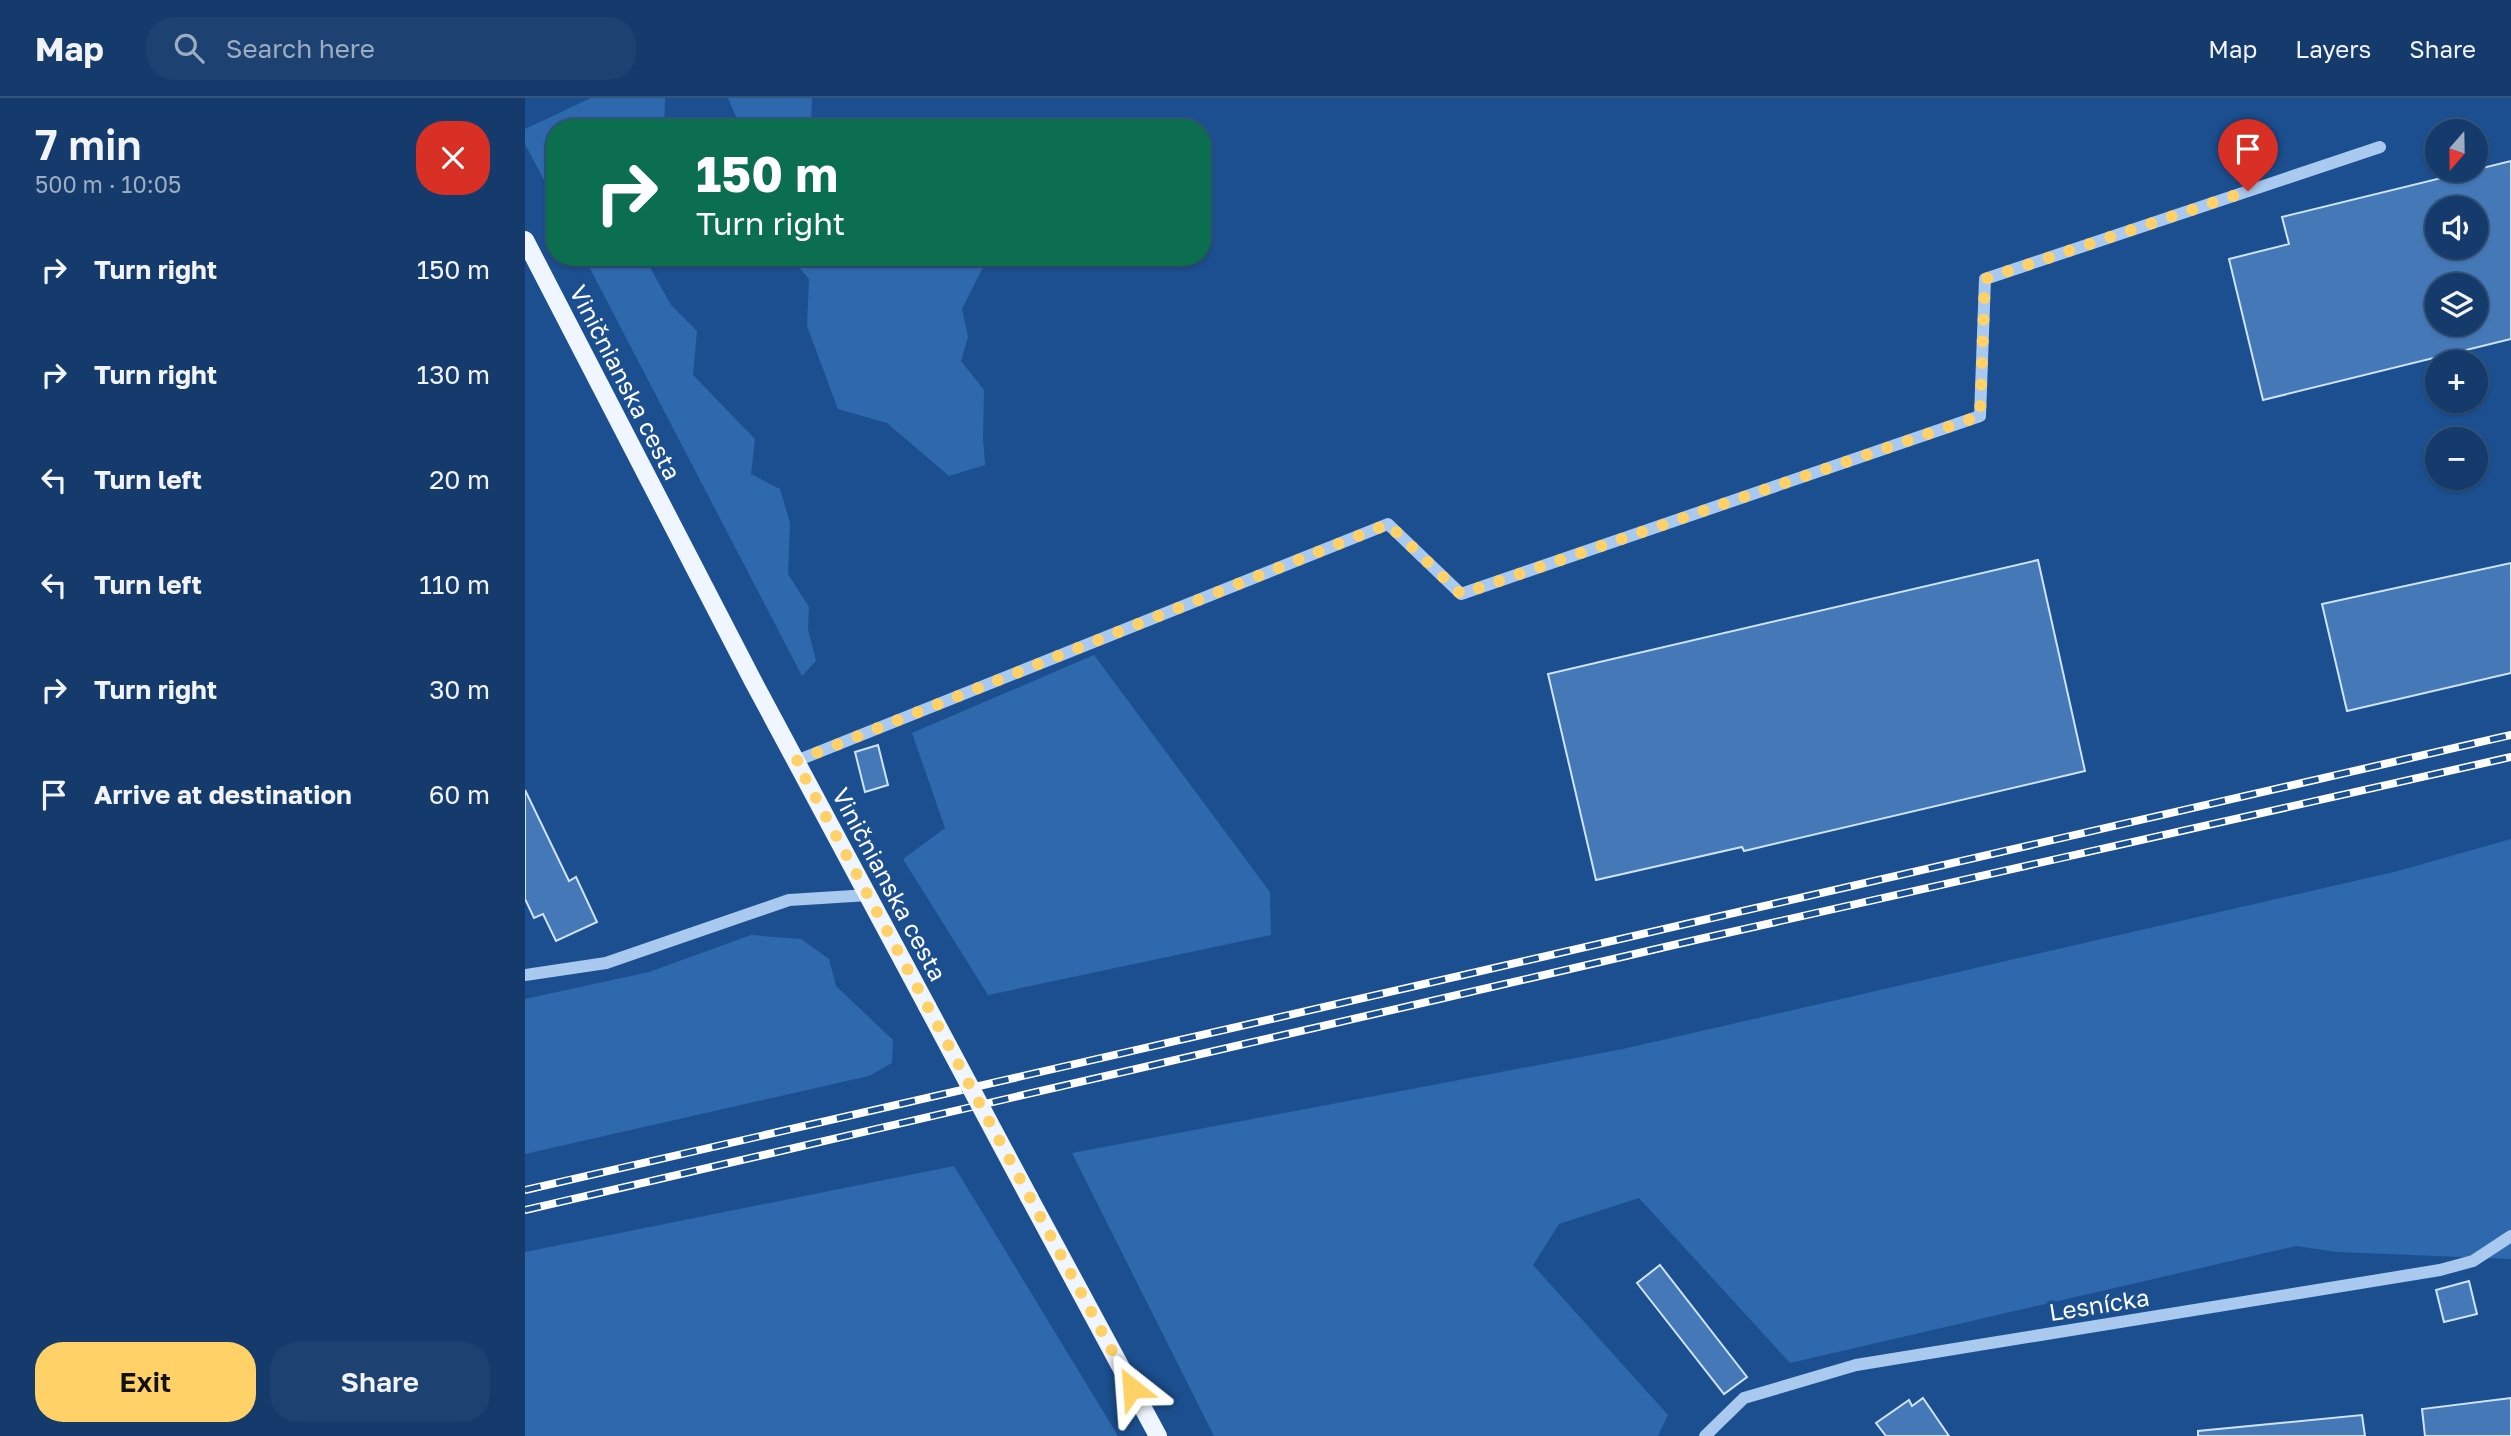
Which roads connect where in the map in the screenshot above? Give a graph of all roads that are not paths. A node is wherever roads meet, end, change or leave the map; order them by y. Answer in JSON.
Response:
{"nodes":[{"id":1,"x":2380,"y":146,"type":"dead end"},
{"id":2,"x":525,"y":240,"type":"edge"},
{"id":3,"x":796,"y":761,"type":"junction"},
{"id":4,"x":869,"y":895,"type":"junction"},
{"id":5,"x":525,"y":975,"type":"edge"},
{"id":6,"x":2511,"y":1236,"type":"edge"},
{"id":7,"x":1158,"y":1436,"type":"edge"},
{"id":8,"x":1705,"y":1436,"type":"edge"}],
"edges":[{"from":1,"to":3,"type":"street"},
{"from":2,"to":3,"type":"main road","name":"Viničnianska cesta"},
{"from":3,"to":4,"type":"main road","name":"Viničnianska cesta"},
{"from":4,"to":5,"type":"street"},
{"from":4,"to":7,"type":"main road","name":"Viničnianska cesta","bridge":true},
{"from":6,"to":8,"type":"street","name":"Lesnícka"}]}
